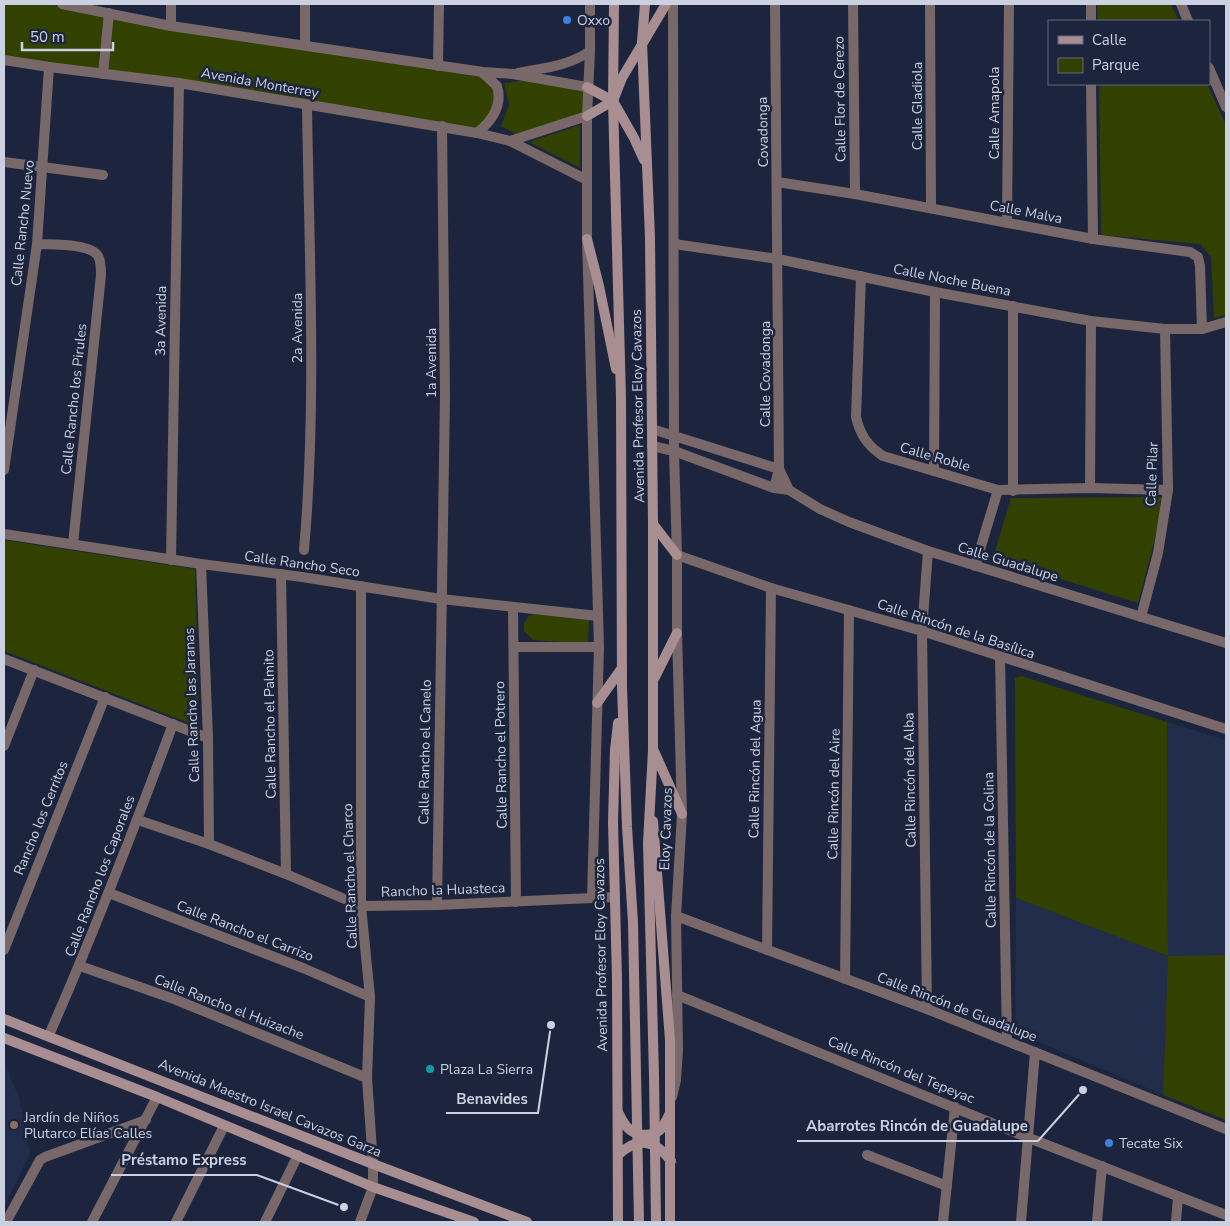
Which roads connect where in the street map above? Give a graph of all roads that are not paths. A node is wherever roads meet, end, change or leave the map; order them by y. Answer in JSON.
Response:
{"nodes":[{"id":1,"x":62,"y":4,"type":"edge"},
{"id":2,"x":172,"y":4,"type":"edge"},
{"id":3,"x":305,"y":4,"type":"edge"},
{"id":4,"x":439,"y":4,"type":"edge"},
{"id":5,"x":590,"y":4,"type":"edge"},
{"id":6,"x":614,"y":4,"type":"edge"},
{"id":7,"x":645,"y":4,"type":"edge"},
{"id":8,"x":666,"y":4,"type":"edge"},
{"id":9,"x":673,"y":4,"type":"edge"},
{"id":10,"x":775,"y":4,"type":"edge"},
{"id":11,"x":853,"y":4,"type":"edge"},
{"id":12,"x":930,"y":4,"type":"edge"},
{"id":13,"x":1008,"y":4,"type":"edge"},
{"id":14,"x":1090,"y":4,"type":"edge"},
{"id":15,"x":1181,"y":4,"type":"edge"},
{"id":16,"x":109,"y":13,"type":"junction"},
{"id":17,"x":1091,"y":20,"type":"edge"},
{"id":18,"x":1188,"y":20,"type":"edge"},
{"id":19,"x":171,"y":26,"type":"junction"},
{"id":20,"x":642,"y":42,"type":"junction"},
{"id":21,"x":305,"y":45,"type":"junction"},
{"id":22,"x":590,"y":51,"type":"junction"},
{"id":23,"x":4,"y":60,"type":"edge"},
{"id":24,"x":438,"y":66,"type":"junction"},
{"id":25,"x":48,"y":67,"type":"junction"},
{"id":26,"x":1210,"y":70,"type":"edge"},
{"id":27,"x":483,"y":72,"type":"junction"},
{"id":28,"x":104,"y":74,"type":"junction"},
{"id":29,"x":513,"y":74,"type":"junction"},
{"id":30,"x":179,"y":83,"type":"junction"},
{"id":31,"x":1091,"y":85,"type":"edge"},
{"id":32,"x":587,"y":87,"type":"junction"},
{"id":33,"x":613,"y":101,"type":"junction"},
{"id":34,"x":307,"y":105,"type":"junction"},
{"id":35,"x":1226,"y":107,"type":"edge"},
{"id":36,"x":587,"y":116,"type":"junction"},
{"id":37,"x":442,"y":126,"type":"junction"},
{"id":38,"x":477,"y":133,"type":"junction"},
{"id":39,"x":510,"y":141,"type":"junction"},
{"id":40,"x":4,"y":162,"type":"edge"},
{"id":41,"x":43,"y":167,"type":"junction"},
{"id":42,"x":647,"y":173,"type":"junction"},
{"id":43,"x":103,"y":176,"type":"dead end"},
{"id":44,"x":586,"y":180,"type":"junction"},
{"id":45,"x":777,"y":182,"type":"junction"},
{"id":46,"x":855,"y":194,"type":"junction"},
{"id":47,"x":931,"y":208,"type":"junction"},
{"id":48,"x":1007,"y":223,"type":"junction"},
{"id":49,"x":587,"y":239,"type":"junction"},
{"id":50,"x":1093,"y":239,"type":"junction"},
{"id":51,"x":37,"y":244,"type":"junction"},
{"id":52,"x":674,"y":244,"type":"junction"},
{"id":53,"x":778,"y":259,"type":"junction"},
{"id":54,"x":861,"y":276,"type":"junction"},
{"id":55,"x":935,"y":292,"type":"junction"},
{"id":56,"x":1013,"y":306,"type":"junction"},
{"id":57,"x":1090,"y":321,"type":"junction"},
{"id":58,"x":1226,"y":322,"type":"edge"},
{"id":59,"x":1202,"y":328,"type":"junction"},
{"id":60,"x":1165,"y":329,"type":"junction"},
{"id":61,"x":621,"y":398,"type":"junction"},
{"id":62,"x":652,"y":429,"type":"junction"},
{"id":63,"x":675,"y":437,"type":"junction"},
{"id":64,"x":652,"y":446,"type":"junction"},
{"id":65,"x":6,"y":447,"type":"edge"},
{"id":66,"x":674,"y":450,"type":"junction"},
{"id":67,"x":779,"y":469,"type":"junction"},
{"id":68,"x":4,"y":470,"type":"edge"},
{"id":69,"x":934,"y":471,"type":"junction"},
{"id":70,"x":774,"y":488,"type":"junction"},
{"id":71,"x":1090,"y":488,"type":"junction"},
{"id":72,"x":789,"y":490,"type":"junction"},
{"id":73,"x":998,"y":490,"type":"junction"},
{"id":74,"x":1168,"y":490,"type":"junction"},
{"id":75,"x":1013,"y":491,"type":"junction"},
{"id":76,"x":654,"y":524,"type":"junction"},
{"id":77,"x":4,"y":534,"type":"edge"},
{"id":78,"x":73,"y":544,"type":"junction"},
{"id":79,"x":304,"y":550,"type":"dead end"},
{"id":80,"x":928,"y":551,"type":"junction"},
{"id":81,"x":677,"y":556,"type":"junction"},
{"id":82,"x":170,"y":560,"type":"junction"},
{"id":83,"x":201,"y":564,"type":"junction"},
{"id":84,"x":975,"y":566,"type":"junction"},
{"id":85,"x":281,"y":574,"type":"junction"},
{"id":86,"x":361,"y":586,"type":"junction"},
{"id":87,"x":771,"y":588,"type":"junction"},
{"id":88,"x":441,"y":598,"type":"junction"},
{"id":89,"x":513,"y":607,"type":"junction"},
{"id":90,"x":850,"y":610,"type":"junction"},
{"id":91,"x":598,"y":616,"type":"junction"},
{"id":92,"x":1141,"y":617,"type":"junction"},
{"id":93,"x":922,"y":632,"type":"junction"},
{"id":94,"x":677,"y":633,"type":"junction"},
{"id":95,"x":1226,"y":640,"type":"edge"},
{"id":96,"x":514,"y":647,"type":"junction"},
{"id":97,"x":598,"y":647,"type":"junction"},
{"id":98,"x":1000,"y":658,"type":"junction"},
{"id":99,"x":4,"y":659,"type":"edge"},
{"id":100,"x":622,"y":668,"type":"junction"},
{"id":101,"x":34,"y":670,"type":"junction"},
{"id":102,"x":654,"y":680,"type":"junction"},
{"id":103,"x":622,"y":687,"type":"junction"},
{"id":104,"x":105,"y":697,"type":"junction"},
{"id":105,"x":597,"y":703,"type":"junction"},
{"id":106,"x":173,"y":724,"type":"junction"},
{"id":107,"x":1226,"y":730,"type":"edge"},
{"id":108,"x":208,"y":738,"type":"junction"},
{"id":109,"x":4,"y":746,"type":"edge"},
{"id":110,"x":653,"y":750,"type":"junction"},
{"id":111,"x":650,"y":807,"type":"junction"},
{"id":112,"x":682,"y":814,"type":"junction"},
{"id":113,"x":138,"y":820,"type":"junction"},
{"id":114,"x":208,"y":844,"type":"junction"},
{"id":115,"x":286,"y":874,"type":"junction"},
{"id":116,"x":109,"y":893,"type":"junction"},
{"id":117,"x":615,"y":896,"type":"junction"},
{"id":118,"x":592,"y":898,"type":"junction"},
{"id":119,"x":516,"y":902,"type":"junction"},
{"id":120,"x":436,"y":905,"type":"junction"},
{"id":121,"x":362,"y":906,"type":"junction"},
{"id":122,"x":676,"y":916,"type":"junction"},
{"id":123,"x":4,"y":950,"type":"edge"},
{"id":124,"x":768,"y":950,"type":"junction"},
{"id":125,"x":80,"y":966,"type":"junction"},
{"id":126,"x":845,"y":979,"type":"junction"},
{"id":127,"x":677,"y":995,"type":"junction"},
{"id":128,"x":370,"y":997,"type":"junction"},
{"id":129,"x":927,"y":1010,"type":"junction"},
{"id":130,"x":4,"y":1019,"type":"edge"},
{"id":131,"x":49,"y":1035,"type":"junction"},
{"id":132,"x":4,"y":1038,"type":"edge"},
{"id":133,"x":1007,"y":1042,"type":"junction"},
{"id":134,"x":1035,"y":1052,"type":"junction"},
{"id":135,"x":367,"y":1078,"type":"junction"},
{"id":136,"x":157,"y":1096,"type":"junction"},
{"id":137,"x":671,"y":1107,"type":"junction"},
{"id":138,"x":955,"y":1107,"type":"junction"},
{"id":139,"x":617,"y":1109,"type":"junction"},
{"id":140,"x":146,"y":1120,"type":"junction"},
{"id":141,"x":224,"y":1126,"type":"junction"},
{"id":142,"x":1226,"y":1129,"type":"edge"},
{"id":143,"x":1029,"y":1138,"type":"junction"},
{"id":144,"x":298,"y":1155,"type":"junction"},
{"id":145,"x":618,"y":1155,"type":"junction"},
{"id":146,"x":867,"y":1155,"type":"dead end"},
{"id":147,"x":671,"y":1161,"type":"junction"},
{"id":148,"x":373,"y":1164,"type":"junction"},
{"id":149,"x":1102,"y":1166,"type":"junction"},
{"id":150,"x":947,"y":1186,"type":"junction"},
{"id":151,"x":373,"y":1187,"type":"junction"},
{"id":152,"x":1178,"y":1197,"type":"junction"},
{"id":153,"x":1226,"y":1215,"type":"edge"},
{"id":154,"x":6,"y":1219,"type":"edge"},
{"id":155,"x":92,"y":1222,"type":"edge"},
{"id":156,"x":176,"y":1222,"type":"edge"},
{"id":157,"x":264,"y":1222,"type":"edge"},
{"id":158,"x":360,"y":1222,"type":"edge"},
{"id":159,"x":474,"y":1222,"type":"edge"},
{"id":160,"x":527,"y":1222,"type":"edge"},
{"id":161,"x":618,"y":1222,"type":"edge"},
{"id":162,"x":639,"y":1222,"type":"edge"},
{"id":163,"x":656,"y":1222,"type":"edge"},
{"id":164,"x":670,"y":1222,"type":"edge"},
{"id":165,"x":943,"y":1222,"type":"edge"},
{"id":166,"x":1021,"y":1222,"type":"edge"},
{"id":167,"x":1097,"y":1222,"type":"edge"},
{"id":168,"x":1176,"y":1222,"type":"edge"}],
"edges":[{"from":1,"to":16,"type":"street"},
{"from":2,"to":19,"type":"street"},
{"from":3,"to":21,"type":"street"},
{"from":4,"to":24,"type":"street"},
{"from":5,"to":22,"type":"street"},
{"from":6,"to":33,"type":"main road","name":"Avenida Profesor Eloy Cavazos"},
{"from":7,"to":20,"type":"main road","name":"Avenida Profesor Eloy Cavazos"},
{"from":8,"to":20,"type":"main road"},
{"from":9,"to":52,"type":"street","name":"Eloy Cavazos"},
{"from":10,"to":45,"type":"street","name":"Covadonga"},
{"from":11,"to":46,"type":"street","name":"Calle Flor de Cerezo"},
{"from":12,"to":47,"type":"street","name":"Calle Gladiola"},
{"from":13,"to":48,"type":"street","name":"Calle Amapola"},
{"from":14,"to":17,"type":"street"},
{"from":15,"to":18,"type":"street"},
{"from":16,"to":19,"type":"street"},
{"from":16,"to":28,"type":"street"},
{"from":19,"to":21,"type":"street"},
{"from":20,"to":33,"type":"main road"},
{"from":20,"to":42,"type":"main road","name":"Avenida Profesor Eloy Cavazos"},
{"from":21,"to":24,"type":"street"},
{"from":22,"to":29,"type":"street"},
{"from":22,"to":32,"type":"street"},
{"from":23,"to":25,"type":"street","name":"Avenida Monterrey"},
{"from":24,"to":27,"type":"street"},
{"from":25,"to":28,"type":"street","name":"Avenida Monterrey"},
{"from":25,"to":41,"type":"street","name":"Calle Rancho Nuevo"},
{"from":26,"to":35,"type":"street"},
{"from":27,"to":29,"type":"street"},
{"from":27,"to":38,"type":"street"},
{"from":28,"to":30,"type":"street","name":"Avenida Monterrey"},
{"from":29,"to":32,"type":"street"},
{"from":30,"to":34,"type":"street","name":"Avenida Monterrey"},
{"from":30,"to":82,"type":"street","name":"3a Avenida"},
{"from":31,"to":50,"type":"street"},
{"from":32,"to":33,"type":"main road"},
{"from":32,"to":36,"type":"street"},
{"from":33,"to":36,"type":"main road"},
{"from":33,"to":42,"type":"main road"},
{"from":33,"to":61,"type":"main road","name":"Avenida Profesor Eloy Cavazos"},
{"from":34,"to":37,"type":"street","name":"Avenida Monterrey"},
{"from":34,"to":79,"type":"street","name":"2a Avenida"},
{"from":36,"to":39,"type":"street"},
{"from":36,"to":44,"type":"street"},
{"from":37,"to":38,"type":"street","name":"Avenida Monterrey"},
{"from":37,"to":88,"type":"street","name":"1a Avenida"},
{"from":38,"to":39,"type":"street","name":"Avenida Monterrey"},
{"from":39,"to":44,"type":"street","name":"Avenida Monterrey"},
{"from":40,"to":41,"type":"street"},
{"from":41,"to":43,"type":"street"},
{"from":41,"to":51,"type":"street","name":"Calle Rancho Nuevo"},
{"from":42,"to":62,"type":"main road","name":"Avenida Profesor Eloy Cavazos"},
{"from":44,"to":49,"type":"street"},
{"from":45,"to":46,"type":"street","name":"Calle Malva"},
{"from":45,"to":53,"type":"street","name":"Covadonga"},
{"from":46,"to":47,"type":"street","name":"Calle Malva"},
{"from":47,"to":48,"type":"street","name":"Calle Malva"},
{"from":48,"to":50,"type":"street","name":"Calle Malva"},
{"from":49,"to":61,"type":"main road"},
{"from":49,"to":91,"type":"street"},
{"from":50,"to":59,"type":"street","name":"Calle Malva"},
{"from":51,"to":65,"type":"street","name":"Calle Rancho Nuevo"},
{"from":51,"to":78,"type":"street","name":"Calle Rancho los Pirules"},
{"from":52,"to":53,"type":"street","name":"Calle Noche Buena"},
{"from":52,"to":63,"type":"street","name":"Eloy Cavazos"},
{"from":53,"to":54,"type":"street","name":"Calle Noche Buena"},
{"from":53,"to":67,"type":"street","name":"Calle Covadonga"},
{"from":54,"to":55,"type":"street","name":"Calle Noche Buena"},
{"from":54,"to":69,"type":"street","name":"Calle Roble"},
{"from":55,"to":56,"type":"street","name":"Calle Noche Buena"},
{"from":55,"to":69,"type":"street"},
{"from":56,"to":57,"type":"street","name":"Calle Noche Buena"},
{"from":56,"to":75,"type":"street"},
{"from":57,"to":60,"type":"street","name":"Calle Noche Buena"},
{"from":57,"to":71,"type":"street"},
{"from":58,"to":59,"type":"street","name":"Calle Noche Buena"},
{"from":59,"to":60,"type":"street","name":"Calle Noche Buena"},
{"from":60,"to":74,"type":"street","name":"Calle Pilar"},
{"from":61,"to":100,"type":"main road","name":"Avenida Profesor Eloy Cavazos"},
{"from":62,"to":63,"type":"street"},
{"from":62,"to":64,"type":"main road","name":"Avenida Profesor Eloy Cavazos"},
{"from":63,"to":66,"type":"street","name":"Eloy Cavazos"},
{"from":63,"to":67,"type":"street"},
{"from":64,"to":66,"type":"street","name":"Calle Guadalupe"},
{"from":64,"to":76,"type":"main road","name":"Avenida Profesor Eloy Cavazos"},
{"from":65,"to":68,"type":"street","name":"Calle Rancho Nuevo"},
{"from":66,"to":70,"type":"street","name":"Calle Guadalupe"},
{"from":66,"to":81,"type":"street","name":"Eloy Cavazos"},
{"from":67,"to":70,"type":"street","name":"Calle Covadonga"},
{"from":67,"to":72,"type":"street"},
{"from":69,"to":73,"type":"street","name":"Calle Roble"},
{"from":70,"to":72,"type":"street","name":"Calle Guadalupe"},
{"from":71,"to":74,"type":"street","name":"Calle Roble"},
{"from":71,"to":75,"type":"street","name":"Calle Roble"},
{"from":72,"to":80,"type":"street","name":"Calle Guadalupe"},
{"from":73,"to":75,"type":"street","name":"Calle Roble"},
{"from":73,"to":84,"type":"street"},
{"from":74,"to":92,"type":"street","name":"Calle Pilar"},
{"from":76,"to":81,"type":"main road"},
{"from":76,"to":102,"type":"main road","name":"Avenida Profesor Eloy Cavazos"},
{"from":77,"to":78,"type":"street","name":"Calle Rancho Seco"},
{"from":78,"to":82,"type":"street","name":"Calle Rancho Seco"},
{"from":80,"to":84,"type":"street","name":"Calle Guadalupe"},
{"from":80,"to":93,"type":"street","name":"Calle Rincón del Alba"},
{"from":81,"to":87,"type":"street","name":"Calle Rincón de la Basílica"},
{"from":81,"to":94,"type":"street","name":"Eloy Cavazos"},
{"from":82,"to":83,"type":"street","name":"Calle Rancho Seco"},
{"from":83,"to":85,"type":"street","name":"Calle Rancho Seco"},
{"from":83,"to":108,"type":"street","name":"Calle Rancho las Jaranas"},
{"from":84,"to":92,"type":"street","name":"Calle Guadalupe"},
{"from":85,"to":86,"type":"street","name":"Calle Rancho Seco"},
{"from":85,"to":115,"type":"street","name":"Calle Rancho el Palmito"},
{"from":86,"to":88,"type":"street","name":"Calle Rancho Seco"},
{"from":86,"to":121,"type":"street","name":"Calle Rancho el Charco"},
{"from":87,"to":90,"type":"street","name":"Calle Rincón de la Basílica"},
{"from":87,"to":124,"type":"street","name":"Calle Rincón del Agua"},
{"from":88,"to":89,"type":"street","name":"Calle Rancho Seco"},
{"from":88,"to":120,"type":"street","name":"Calle Rancho el Canelo"},
{"from":89,"to":91,"type":"street","name":"Calle Rancho Seco"},
{"from":89,"to":96,"type":"street","name":"Calle Rancho el Potrero"},
{"from":90,"to":93,"type":"street","name":"Calle Rincón de la Basílica"},
{"from":90,"to":126,"type":"street","name":"Calle Rincón del Aire"},
{"from":91,"to":97,"type":"street"},
{"from":92,"to":95,"type":"street","name":"Calle Guadalupe"},
{"from":93,"to":98,"type":"street","name":"Calle Rincón de la Basílica"},
{"from":93,"to":129,"type":"street","name":"Calle Rincón del Alba"},
{"from":94,"to":102,"type":"main road"},
{"from":94,"to":112,"type":"street","name":"Eloy Cavazos"},
{"from":96,"to":97,"type":"street"},
{"from":96,"to":119,"type":"street","name":"Calle Rancho el Potrero"},
{"from":97,"to":105,"type":"street"},
{"from":98,"to":107,"type":"street","name":"Calle Rincón de la Basílica"},
{"from":98,"to":133,"type":"street","name":"Calle Rincón de la Colina"},
{"from":99,"to":101,"type":"street"},
{"from":100,"to":103,"type":"main road","name":"Avenida Profesor Eloy Cavazos"},
{"from":100,"to":105,"type":"main road"},
{"from":101,"to":104,"type":"street"},
{"from":101,"to":109,"type":"street"},
{"from":102,"to":110,"type":"main road","name":"Avenida Profesor Eloy Cavazos"},
{"from":103,"to":117,"type":"main road","name":"Avenida Profesor Eloy Cavazos"},
{"from":103,"to":162,"type":"main road","name":"Avenida Profesor Eloy Cavazos"},
{"from":104,"to":106,"type":"street"},
{"from":104,"to":123,"type":"street","name":"Rancho los Cerritos"},
{"from":105,"to":118,"type":"street"},
{"from":106,"to":108,"type":"street"},
{"from":106,"to":113,"type":"street","name":"Calle Rancho los Caporales"},
{"from":108,"to":114,"type":"street","name":"Calle Rancho las Jaranas"},
{"from":110,"to":111,"type":"main road","name":"Avenida Profesor Eloy Cavazos"},
{"from":110,"to":112,"type":"main road"},
{"from":111,"to":137,"type":"main road","name":"Avenida Profesor Eloy Cavazos"},
{"from":111,"to":163,"type":"main road","name":"Avenida Profesor Eloy Cavazos"},
{"from":112,"to":122,"type":"street","name":"Eloy Cavazos"},
{"from":113,"to":114,"type":"street","name":"Rancho la Huasteca"},
{"from":113,"to":116,"type":"street","name":"Calle Rancho los Caporales"},
{"from":114,"to":115,"type":"street","name":"Rancho la Huasteca"},
{"from":115,"to":121,"type":"street","name":"Rancho la Huasteca"},
{"from":116,"to":125,"type":"street","name":"Calle Rancho los Caporales"},
{"from":116,"to":128,"type":"street","name":"Calle Rancho el Carrizo"},
{"from":117,"to":118,"type":"street","name":"Rancho la Huasteca"},
{"from":117,"to":139,"type":"main road","name":"Avenida Profesor Eloy Cavazos"},
{"from":118,"to":119,"type":"street","name":"Rancho la Huasteca"},
{"from":119,"to":120,"type":"street","name":"Rancho la Huasteca"},
{"from":120,"to":121,"type":"street","name":"Rancho la Huasteca"},
{"from":121,"to":128,"type":"street","name":"Calle Rancho el Charco"},
{"from":122,"to":124,"type":"street","name":"Calle Rincón de Guadalupe"},
{"from":122,"to":127,"type":"street","name":"Eloy Cavazos"},
{"from":124,"to":126,"type":"street","name":"Calle Rincón de Guadalupe"},
{"from":125,"to":131,"type":"street","name":"Calle Rancho los Caporales"},
{"from":125,"to":135,"type":"street","name":"Calle Rancho el Huizache"},
{"from":126,"to":129,"type":"street","name":"Calle Rincón de Guadalupe"},
{"from":127,"to":137,"type":"street","name":"Eloy Cavazos"},
{"from":127,"to":138,"type":"street","name":"Calle Rincón del Tepeyac"},
{"from":128,"to":135,"type":"street","name":"Calle Rancho el Charco"},
{"from":129,"to":133,"type":"street","name":"Calle Rincón de Guadalupe"},
{"from":130,"to":131,"type":"main road","name":"Avenida Maestro Israel Cavazos Garza"},
{"from":131,"to":148,"type":"main road","name":"Avenida Maestro Israel Cavazos Garza"},
{"from":132,"to":136,"type":"main road"},
{"from":133,"to":134,"type":"street","name":"Calle Rincón de Guadalupe"},
{"from":134,"to":142,"type":"street","name":"Calle Rincón de Guadalupe"},
{"from":134,"to":143,"type":"street"},
{"from":135,"to":148,"type":"street","name":"Calle Rancho el Charco"},
{"from":136,"to":140,"type":"street"},
{"from":136,"to":141,"type":"main road"},
{"from":137,"to":139,"type":"main road"},
{"from":137,"to":147,"type":"main road","name":"Avenida Profesor Eloy Cavazos"},
{"from":138,"to":143,"type":"street","name":"Calle Rincón del Tepeyac"},
{"from":138,"to":150,"type":"street"},
{"from":139,"to":145,"type":"main road","name":"Avenida Profesor Eloy Cavazos"},
{"from":140,"to":154,"type":"street"},
{"from":140,"to":155,"type":"street"},
{"from":141,"to":144,"type":"main road"},
{"from":141,"to":156,"type":"street"},
{"from":143,"to":149,"type":"street","name":"Calle Rincón del Tepeyac"},
{"from":143,"to":166,"type":"street"},
{"from":144,"to":151,"type":"main road"},
{"from":144,"to":157,"type":"street"},
{"from":145,"to":147,"type":"main road"},
{"from":145,"to":161,"type":"main road","name":"Avenida Profesor Eloy Cavazos"},
{"from":146,"to":150,"type":"street"},
{"from":147,"to":164,"type":"main road","name":"Avenida Profesor Eloy Cavazos"},
{"from":148,"to":151,"type":"street","name":"Calle Rancho el Charco"},
{"from":148,"to":160,"type":"main road","name":"Avenida Maestro Israel Cavazos Garza"},
{"from":149,"to":152,"type":"street","name":"Calle Rincón del Tepeyac"},
{"from":149,"to":167,"type":"street"},
{"from":150,"to":165,"type":"street"},
{"from":151,"to":158,"type":"street"},
{"from":151,"to":159,"type":"main road"},
{"from":152,"to":153,"type":"street","name":"Calle Rincón del Tepeyac"},
{"from":152,"to":168,"type":"street"}]}
